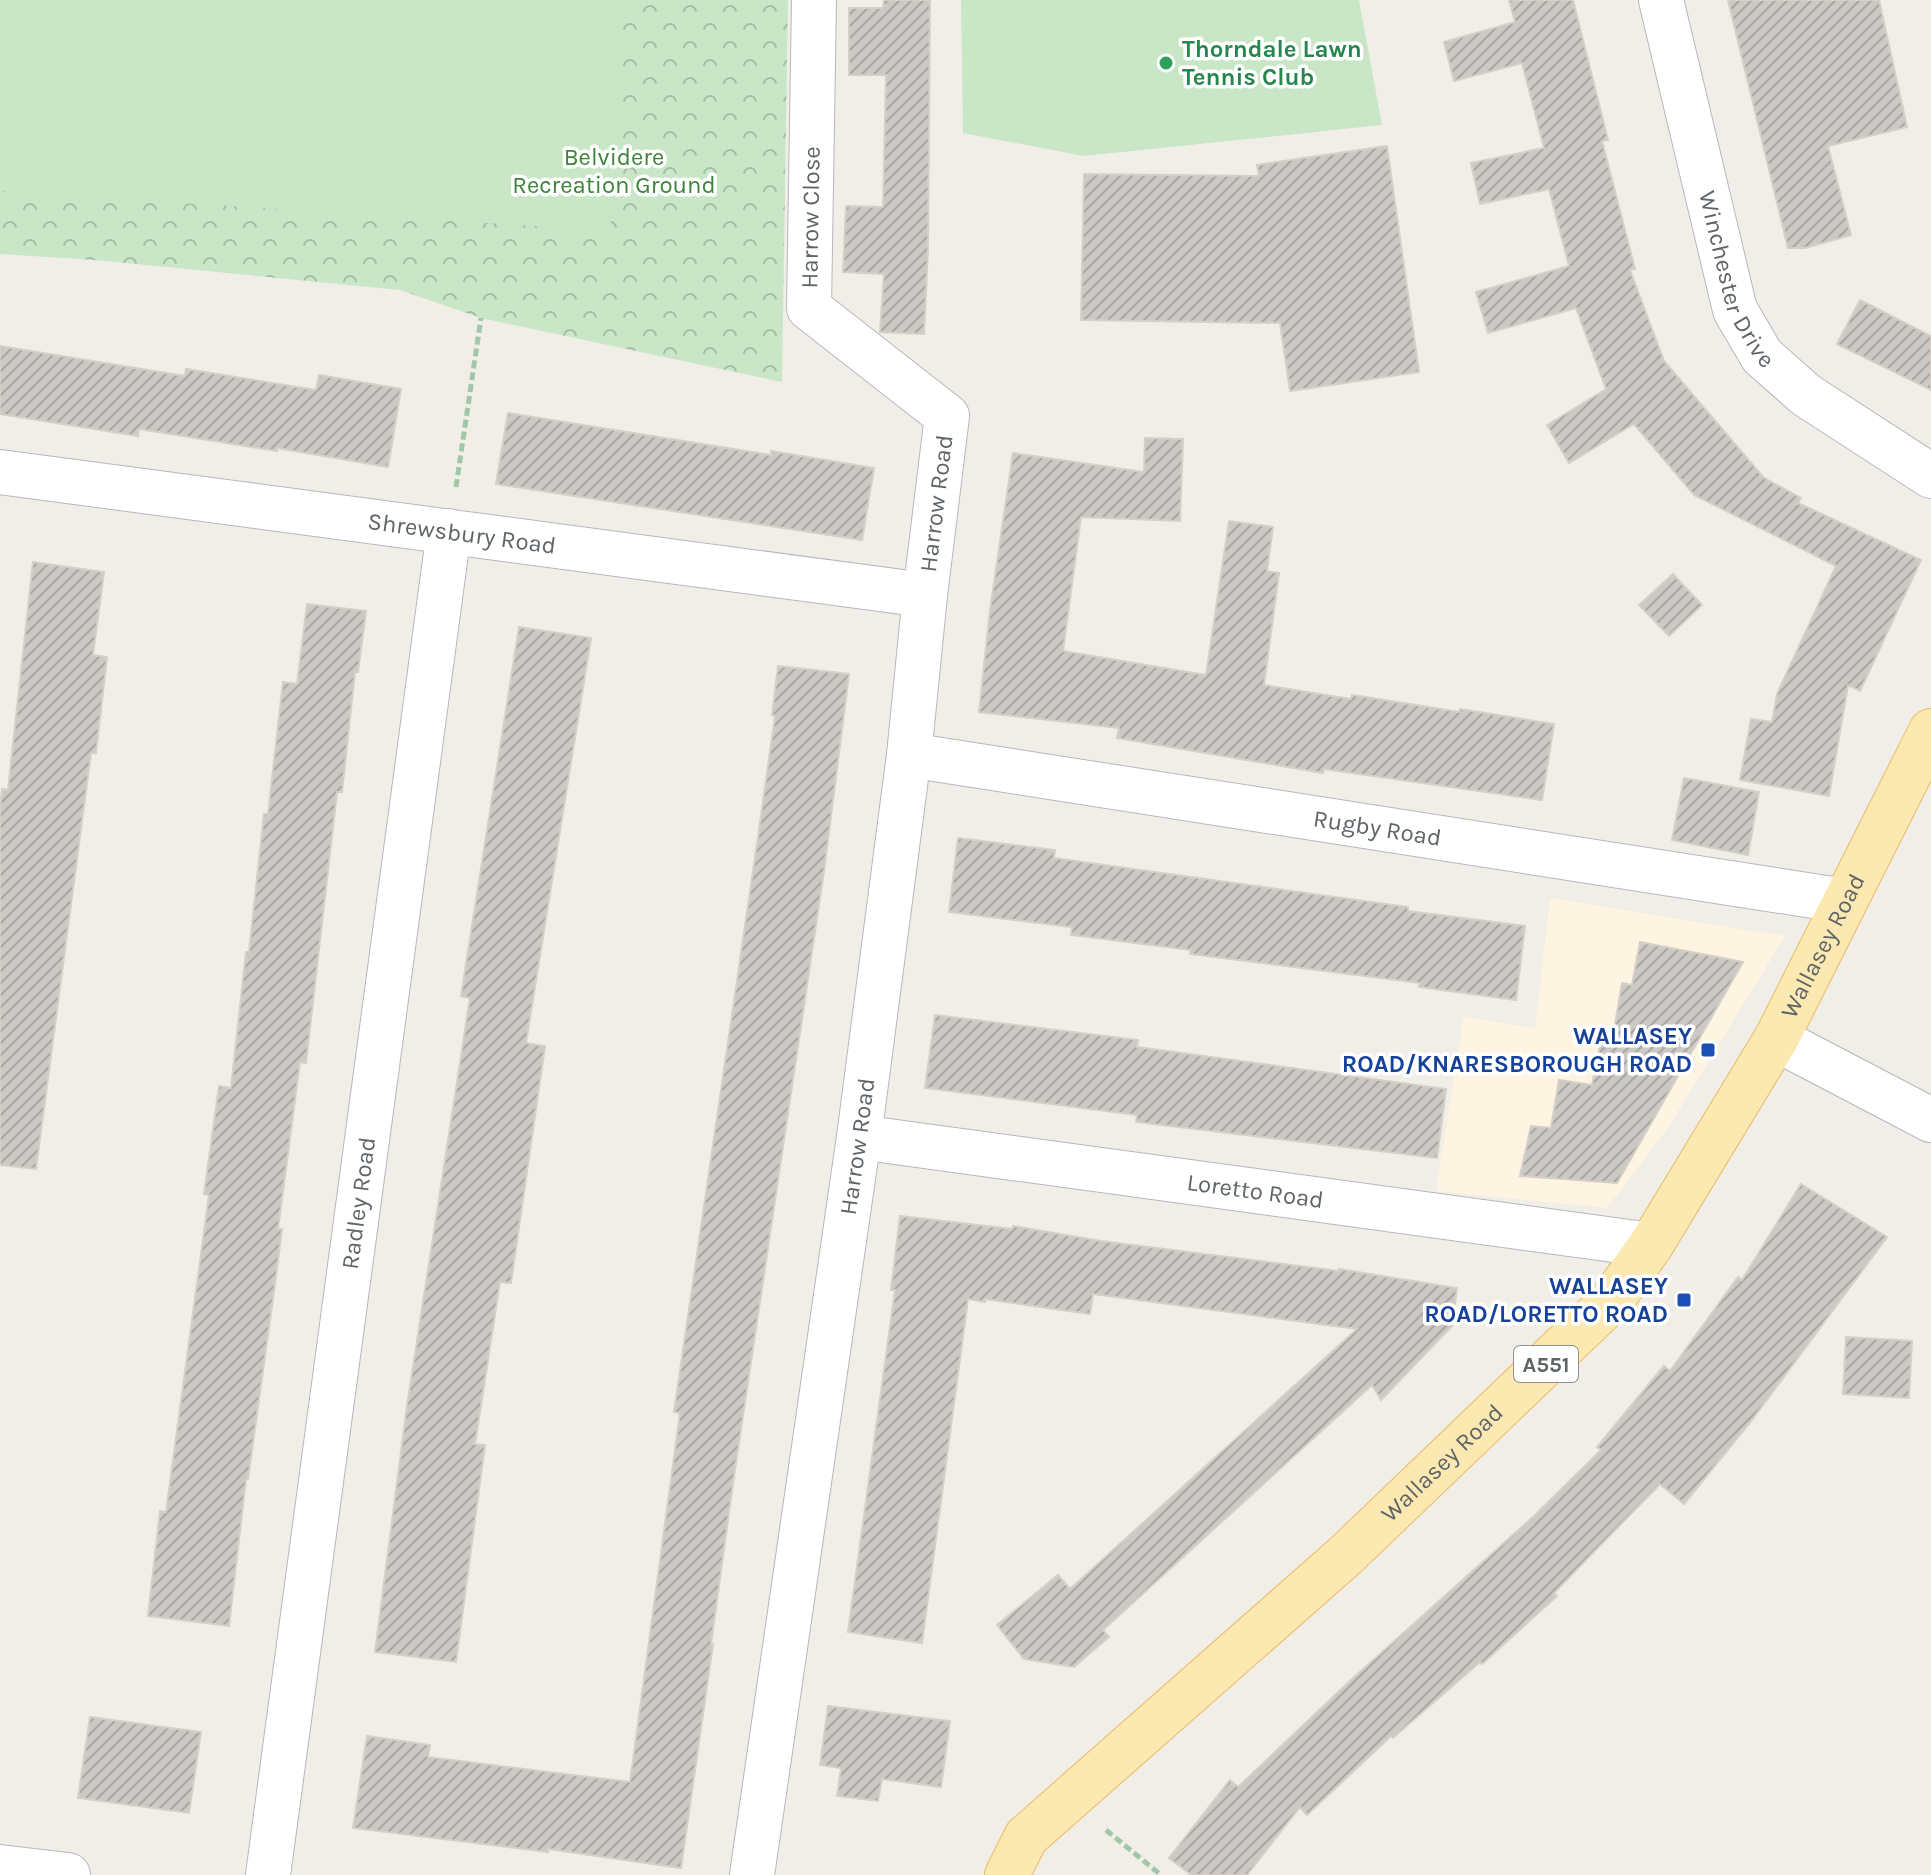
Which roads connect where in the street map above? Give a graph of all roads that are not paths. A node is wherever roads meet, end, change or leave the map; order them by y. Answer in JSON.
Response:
{"nodes":[{"id":1,"x":814,"y":0,"type":"edge"},
{"id":2,"x":1661,"y":0,"type":"edge"},
{"id":3,"x":947,"y":416,"type":"joint"},
{"id":4,"x":0,"y":472,"type":"edge"},
{"id":5,"x":1931,"y":476,"type":"edge"},
{"id":6,"x":449,"y":531,"type":"junction"},
{"id":7,"x":925,"y":595,"type":"junction"},
{"id":8,"x":1931,"y":731,"type":"edge"},
{"id":9,"x":909,"y":755,"type":"junction"},
{"id":10,"x":1845,"y":901,"type":"junction"},
{"id":11,"x":1776,"y":1039,"type":"junction"},
{"id":12,"x":1931,"y":1120,"type":"edge"},
{"id":13,"x":859,"y":1137,"type":"junction"},
{"id":14,"x":1651,"y":1245,"type":"junction"},
{"id":15,"x":0,"y":1867,"type":"edge"},
{"id":16,"x":68,"y":1875,"type":"edge"},
{"id":17,"x":268,"y":1875,"type":"edge"},
{"id":18,"x":752,"y":1875,"type":"edge"},
{"id":19,"x":1007,"y":1875,"type":"edge"}],
"edges":[{"from":1,"to":3,"type":"street","name":"Harrow Close"},
{"from":2,"to":5,"type":"street","name":"Winchester Drive"},
{"from":3,"to":7,"type":"street","name":"Harrow Road"},
{"from":4,"to":6,"type":"street","name":"Shrewsbury Road"},
{"from":6,"to":7,"type":"street","name":"Shrewsbury Road"},
{"from":6,"to":17,"type":"street","name":"Radley Road"},
{"from":7,"to":9,"type":"street","name":"Harrow Road"},
{"from":8,"to":10,"type":"main road","name":"Wallasey Road","number":"A551"},
{"from":9,"to":10,"type":"street","name":"Rugby Road"},
{"from":9,"to":13,"type":"street","name":"Harrow Road"},
{"from":10,"to":11,"type":"main road","name":"Wallasey Road","number":"A551"},
{"from":11,"to":12,"type":"street"},
{"from":11,"to":14,"type":"main road","name":"Wallasey Road","number":"A551"},
{"from":13,"to":14,"type":"street","name":"Loretto Road"},
{"from":13,"to":18,"type":"street","name":"Harrow Road"},
{"from":14,"to":19,"type":"main road","name":"Wallasey Road","number":"A551"},
{"from":15,"to":16,"type":"street"}]}
